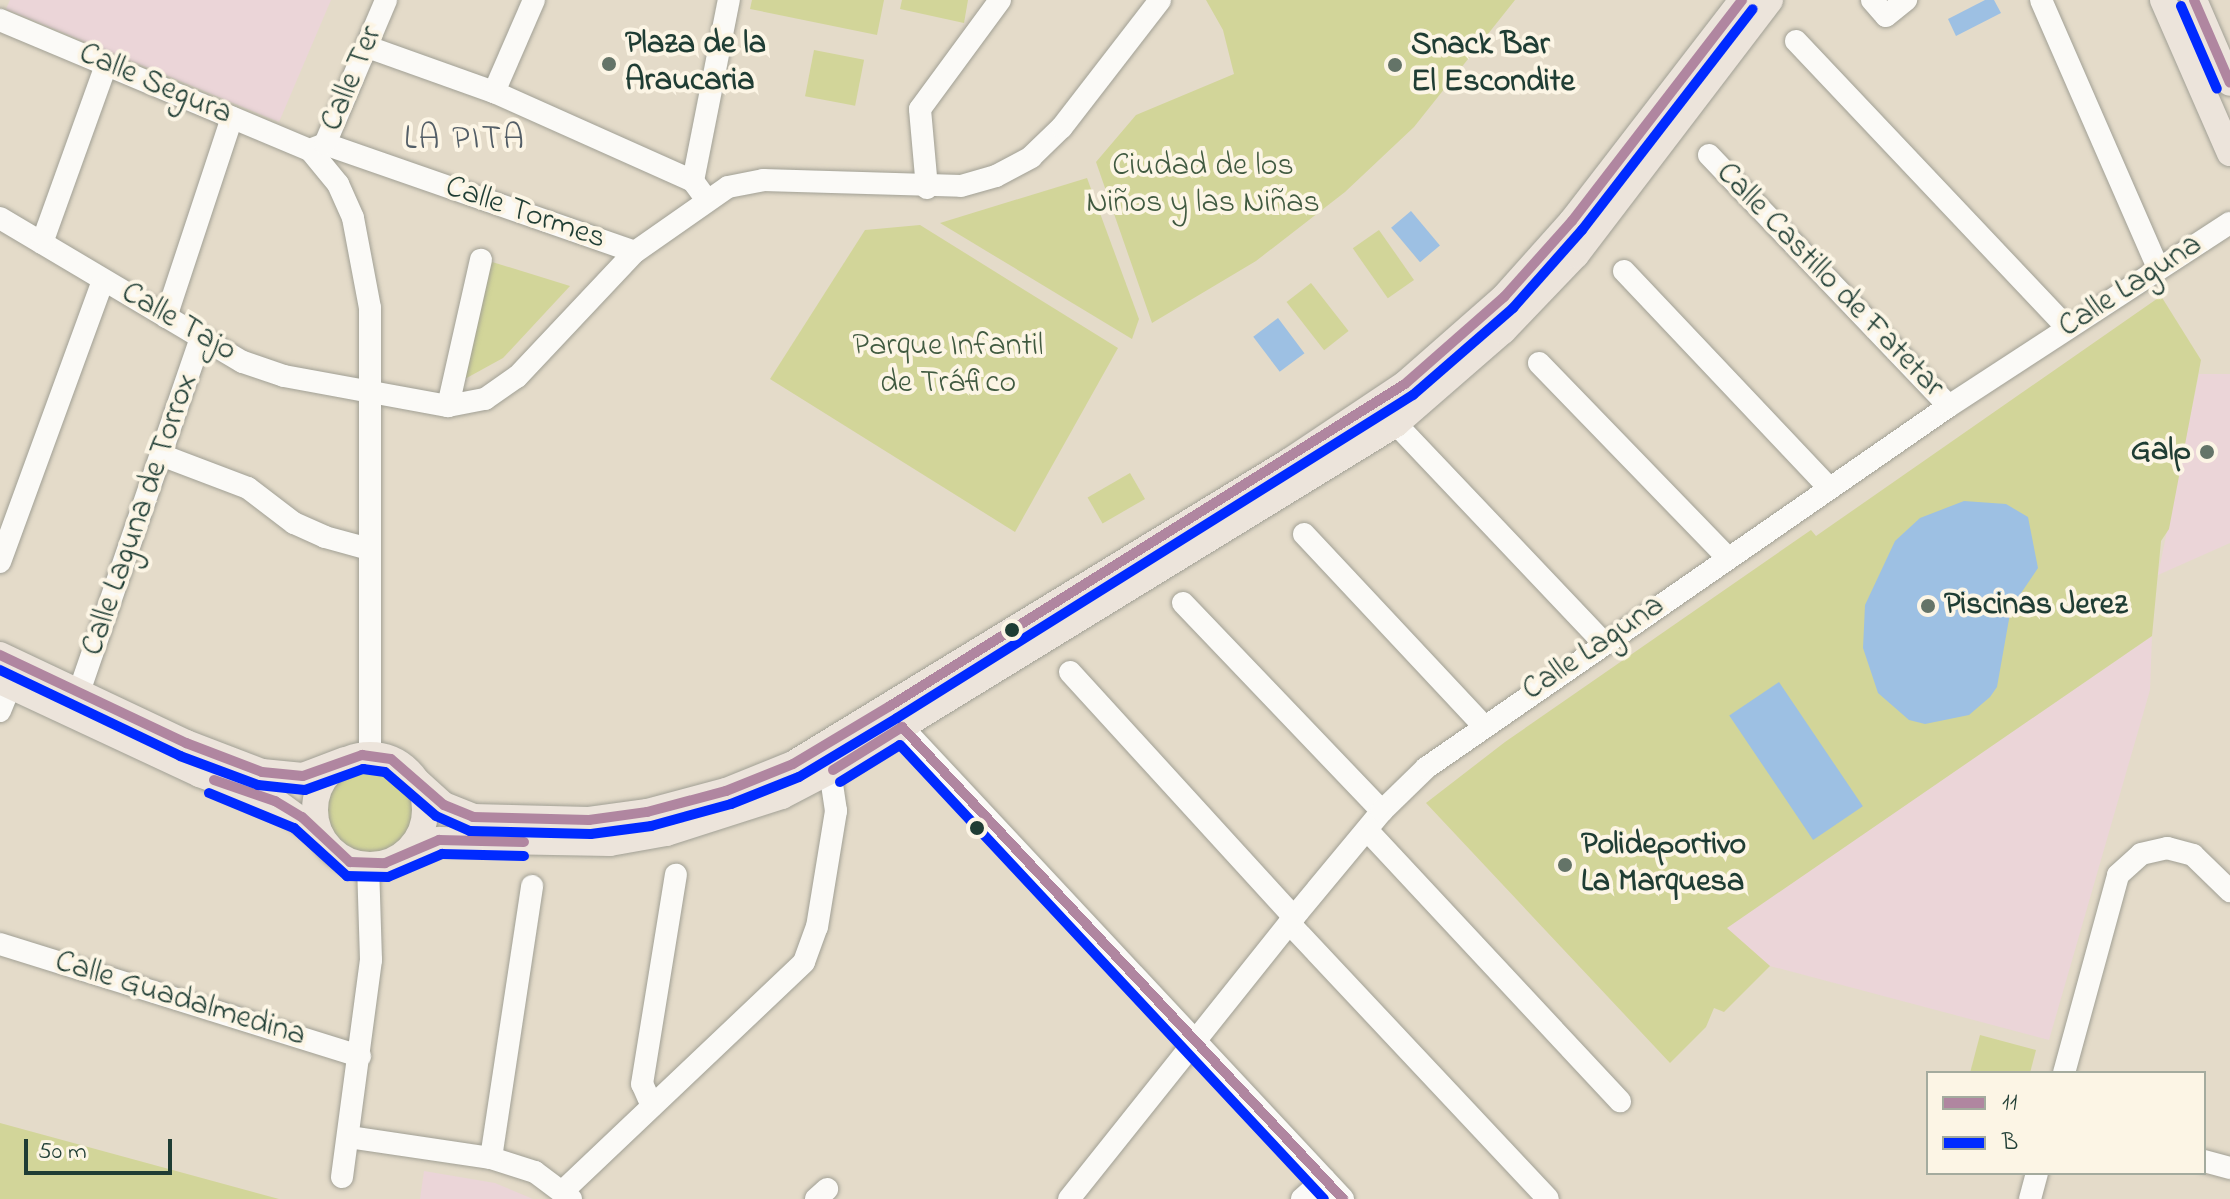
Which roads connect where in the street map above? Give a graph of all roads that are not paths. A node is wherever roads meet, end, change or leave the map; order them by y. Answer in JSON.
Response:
{"nodes":[{"id":1,"x":386,"y":0,"type":"edge"},
{"id":2,"x":534,"y":0,"type":"edge"},
{"id":3,"x":729,"y":0,"type":"edge"},
{"id":4,"x":1000,"y":0,"type":"edge"},
{"id":5,"x":1160,"y":0,"type":"edge"},
{"id":6,"x":1742,"y":0,"type":"edge"},
{"id":7,"x":1770,"y":0,"type":"edge"},
{"id":8,"x":1872,"y":0,"type":"edge"},
{"id":9,"x":1906,"y":0,"type":"edge"},
{"id":10,"x":2041,"y":0,"type":"edge"},
{"id":11,"x":2163,"y":0,"type":"edge"},
{"id":12,"x":2194,"y":0,"type":"edge"},
{"id":13,"x":0,"y":20,"type":"edge"},
{"id":14,"x":1796,"y":41,"type":"dead end"},
{"id":15,"x":368,"y":47,"type":"junction"},
{"id":16,"x":106,"y":65,"type":"junction"},
{"id":17,"x":2230,"y":83,"type":"edge"},
{"id":18,"x":494,"y":92,"type":"junction"},
{"id":19,"x":232,"y":118,"type":"junction"},
{"id":20,"x":318,"y":147,"type":"junction"},
{"id":21,"x":2230,"y":153,"type":"edge"},
{"id":22,"x":1709,"y":155,"type":"dead end"},
{"id":23,"x":927,"y":188,"type":"junction"},
{"id":24,"x":699,"y":190,"type":"junction"},
{"id":25,"x":0,"y":219,"type":"edge"},
{"id":26,"x":2230,"y":223,"type":"edge"},
{"id":27,"x":42,"y":243,"type":"junction"},
{"id":28,"x":635,"y":252,"type":"junction"},
{"id":29,"x":481,"y":260,"type":"dead end"},
{"id":30,"x":2158,"y":268,"type":"junction"},
{"id":31,"x":1624,"y":271,"type":"dead end"},
{"id":32,"x":103,"y":280,"type":"junction"},
{"id":33,"x":166,"y":317,"type":"junction"},
{"id":34,"x":2067,"y":328,"type":"junction"},
{"id":35,"x":201,"y":338,"type":"junction"},
{"id":36,"x":1539,"y":363,"type":"dead end"},
{"id":37,"x":370,"y":393,"type":"junction"},
{"id":38,"x":448,"y":406,"type":"junction"},
{"id":39,"x":1949,"y":406,"type":"junction"},
{"id":40,"x":1396,"y":424,"type":"junction"},
{"id":41,"x":161,"y":455,"type":"junction"},
{"id":42,"x":1829,"y":488,"type":"junction"},
{"id":43,"x":1304,"y":534,"type":"dead end"},
{"id":44,"x":369,"y":549,"type":"junction"},
{"id":45,"x":1728,"y":558,"type":"junction"},
{"id":46,"x":0,"y":562,"type":"edge"},
{"id":47,"x":1183,"y":603,"type":"dead end"},
{"id":48,"x":1604,"y":643,"type":"junction"},
{"id":49,"x":0,"y":655,"type":"edge"},
{"id":50,"x":1070,"y":672,"type":"dead end"},
{"id":51,"x":5,"y":683,"type":"edge"},
{"id":52,"x":79,"y":692,"type":"junction"},
{"id":53,"x":0,"y":711,"type":"edge"},
{"id":54,"x":1482,"y":724,"type":"junction"},
{"id":55,"x":902,"y":727,"type":"junction"},
{"id":56,"x":358,"y":758,"type":"junction"},
{"id":57,"x":830,"y":771,"type":"junction"},
{"id":58,"x":417,"y":781,"type":"junction"},
{"id":59,"x":1382,"y":811,"type":"junction"},
{"id":60,"x":1367,"y":830,"type":"junction"},
{"id":61,"x":320,"y":834,"type":"junction"},
{"id":62,"x":404,"y":854,"type":"junction"},
{"id":63,"x":368,"y":865,"type":"junction"},
{"id":64,"x":676,"y":875,"type":"dead end"},
{"id":65,"x":532,"y":886,"type":"dead end"},
{"id":66,"x":2230,"y":891,"type":"edge"},
{"id":67,"x":1291,"y":920,"type":"junction"},
{"id":68,"x":0,"y":944,"type":"edge"},
{"id":69,"x":1196,"y":1041,"type":"junction"},
{"id":70,"x":360,"y":1056,"type":"junction"},
{"id":71,"x":2065,"y":1071,"type":"edge"},
{"id":72,"x":1620,"y":1101,"type":"dead end"},
{"id":73,"x":652,"y":1106,"type":"junction"},
{"id":74,"x":349,"y":1137,"type":"junction"},
{"id":75,"x":491,"y":1158,"type":"junction"},
{"id":76,"x":2206,"y":1162,"type":"edge"},
{"id":77,"x":2230,"y":1168,"type":"edge"},
{"id":78,"x":2036,"y":1175,"type":"edge"},
{"id":79,"x":342,"y":1177,"type":"dead end"},
{"id":80,"x":1324,"y":1179,"type":"junction"},
{"id":81,"x":567,"y":1195,"type":"edge"},
{"id":82,"x":1069,"y":1199,"type":"edge"},
{"id":83,"x":1302,"y":1199,"type":"edge"},
{"id":84,"x":1343,"y":1199,"type":"edge"},
{"id":85,"x":1548,"y":1199,"type":"edge"},
{"id":86,"x":2030,"y":1199,"type":"edge"}],
"edges":[{"from":1,"to":15,"type":"street","name":"Calle Ter"},
{"from":2,"to":18,"type":"street"},
{"from":3,"to":24,"type":"street"},
{"from":4,"to":23,"type":"street"},
{"from":5,"to":23,"type":"street"},
{"from":6,"to":58,"type":"main road"},
{"from":7,"to":40,"type":"main road"},
{"from":8,"to":9,"type":"street"},
{"from":10,"to":30,"type":"street"},
{"from":11,"to":21,"type":"main road"},
{"from":12,"to":17,"type":"main road"},
{"from":13,"to":16,"type":"street","name":"Calle Segura"},
{"from":14,"to":34,"type":"street"},
{"from":15,"to":18,"type":"street"},
{"from":15,"to":20,"type":"street","name":"Calle Ter"},
{"from":16,"to":19,"type":"street","name":"Calle Segura"},
{"from":16,"to":27,"type":"street"},
{"from":18,"to":24,"type":"street"},
{"from":19,"to":20,"type":"street","name":"Calle Segura"},
{"from":19,"to":33,"type":"street"},
{"from":20,"to":28,"type":"street","name":"Calle Tormes"},
{"from":20,"to":37,"type":"street"},
{"from":22,"to":39,"type":"street","name":"Calle Castillo de Fatetar"},
{"from":23,"to":24,"type":"street"},
{"from":24,"to":28,"type":"street"},
{"from":25,"to":27,"type":"street","name":"Calle Tajo"},
{"from":26,"to":30,"type":"street","name":"Calle Laguna"},
{"from":27,"to":32,"type":"street","name":"Calle Tajo"},
{"from":28,"to":38,"type":"street"},
{"from":29,"to":38,"type":"street"},
{"from":30,"to":34,"type":"street","name":"Calle Laguna"},
{"from":31,"to":42,"type":"street"},
{"from":32,"to":33,"type":"street","name":"Calle Tajo"},
{"from":32,"to":46,"type":"street"},
{"from":33,"to":35,"type":"street","name":"Calle Tajo"},
{"from":34,"to":39,"type":"street","name":"Calle Laguna"},
{"from":35,"to":37,"type":"street","name":"Calle Tajo"},
{"from":35,"to":41,"type":"street","name":"Calle Laguna de Torrox"},
{"from":36,"to":45,"type":"street"},
{"from":37,"to":38,"type":"street","name":"Calle Tajo"},
{"from":37,"to":44,"type":"street"},
{"from":39,"to":42,"type":"street","name":"Calle Laguna"},
{"from":40,"to":48,"type":"street"},
{"from":40,"to":55,"type":"main road"},
{"from":41,"to":44,"type":"street"},
{"from":41,"to":52,"type":"street","name":"Calle Laguna de Torrox"},
{"from":42,"to":45,"type":"street","name":"Calle Laguna"},
{"from":43,"to":54,"type":"street"},
{"from":44,"to":56,"type":"street"},
{"from":45,"to":48,"type":"street","name":"Calle Laguna"},
{"from":47,"to":59,"type":"street"},
{"from":48,"to":54,"type":"street","name":"Calle Laguna"},
{"from":49,"to":52,"type":"main road"},
{"from":50,"to":67,"type":"street"},
{"from":51,"to":53,"type":"street"},
{"from":51,"to":61,"type":"main road"},
{"from":52,"to":56,"type":"main road"},
{"from":54,"to":59,"type":"street","name":"Calle Laguna"},
{"from":55,"to":57,"type":"main road"},
{"from":55,"to":69,"type":"street"},
{"from":56,"to":58,"type":"main road"},
{"from":56,"to":61,"type":"main road"},
{"from":57,"to":62,"type":"main road"},
{"from":57,"to":73,"type":"street"},
{"from":58,"to":62,"type":"main road"},
{"from":59,"to":60,"type":"street","name":"Calle Laguna"},
{"from":60,"to":67,"type":"street","name":"Calle Laguna"},
{"from":60,"to":72,"type":"street"},
{"from":61,"to":63,"type":"main road"},
{"from":62,"to":63,"type":"main road"},
{"from":63,"to":70,"type":"street"},
{"from":64,"to":73,"type":"street"},
{"from":65,"to":75,"type":"street"},
{"from":66,"to":71,"type":"street"},
{"from":67,"to":69,"type":"street","name":"Calle Laguna"},
{"from":67,"to":85,"type":"street"},
{"from":68,"to":70,"type":"street","name":"Calle Guadalmedina"},
{"from":69,"to":80,"type":"street"},
{"from":69,"to":82,"type":"street","name":"Calle Laguna"},
{"from":70,"to":74,"type":"street"},
{"from":73,"to":81,"type":"street"},
{"from":74,"to":75,"type":"street"},
{"from":74,"to":79,"type":"street"},
{"from":75,"to":81,"type":"street"},
{"from":76,"to":77,"type":"street"},
{"from":78,"to":86,"type":"street"},
{"from":80,"to":83,"type":"street"},
{"from":80,"to":84,"type":"street"}]}
